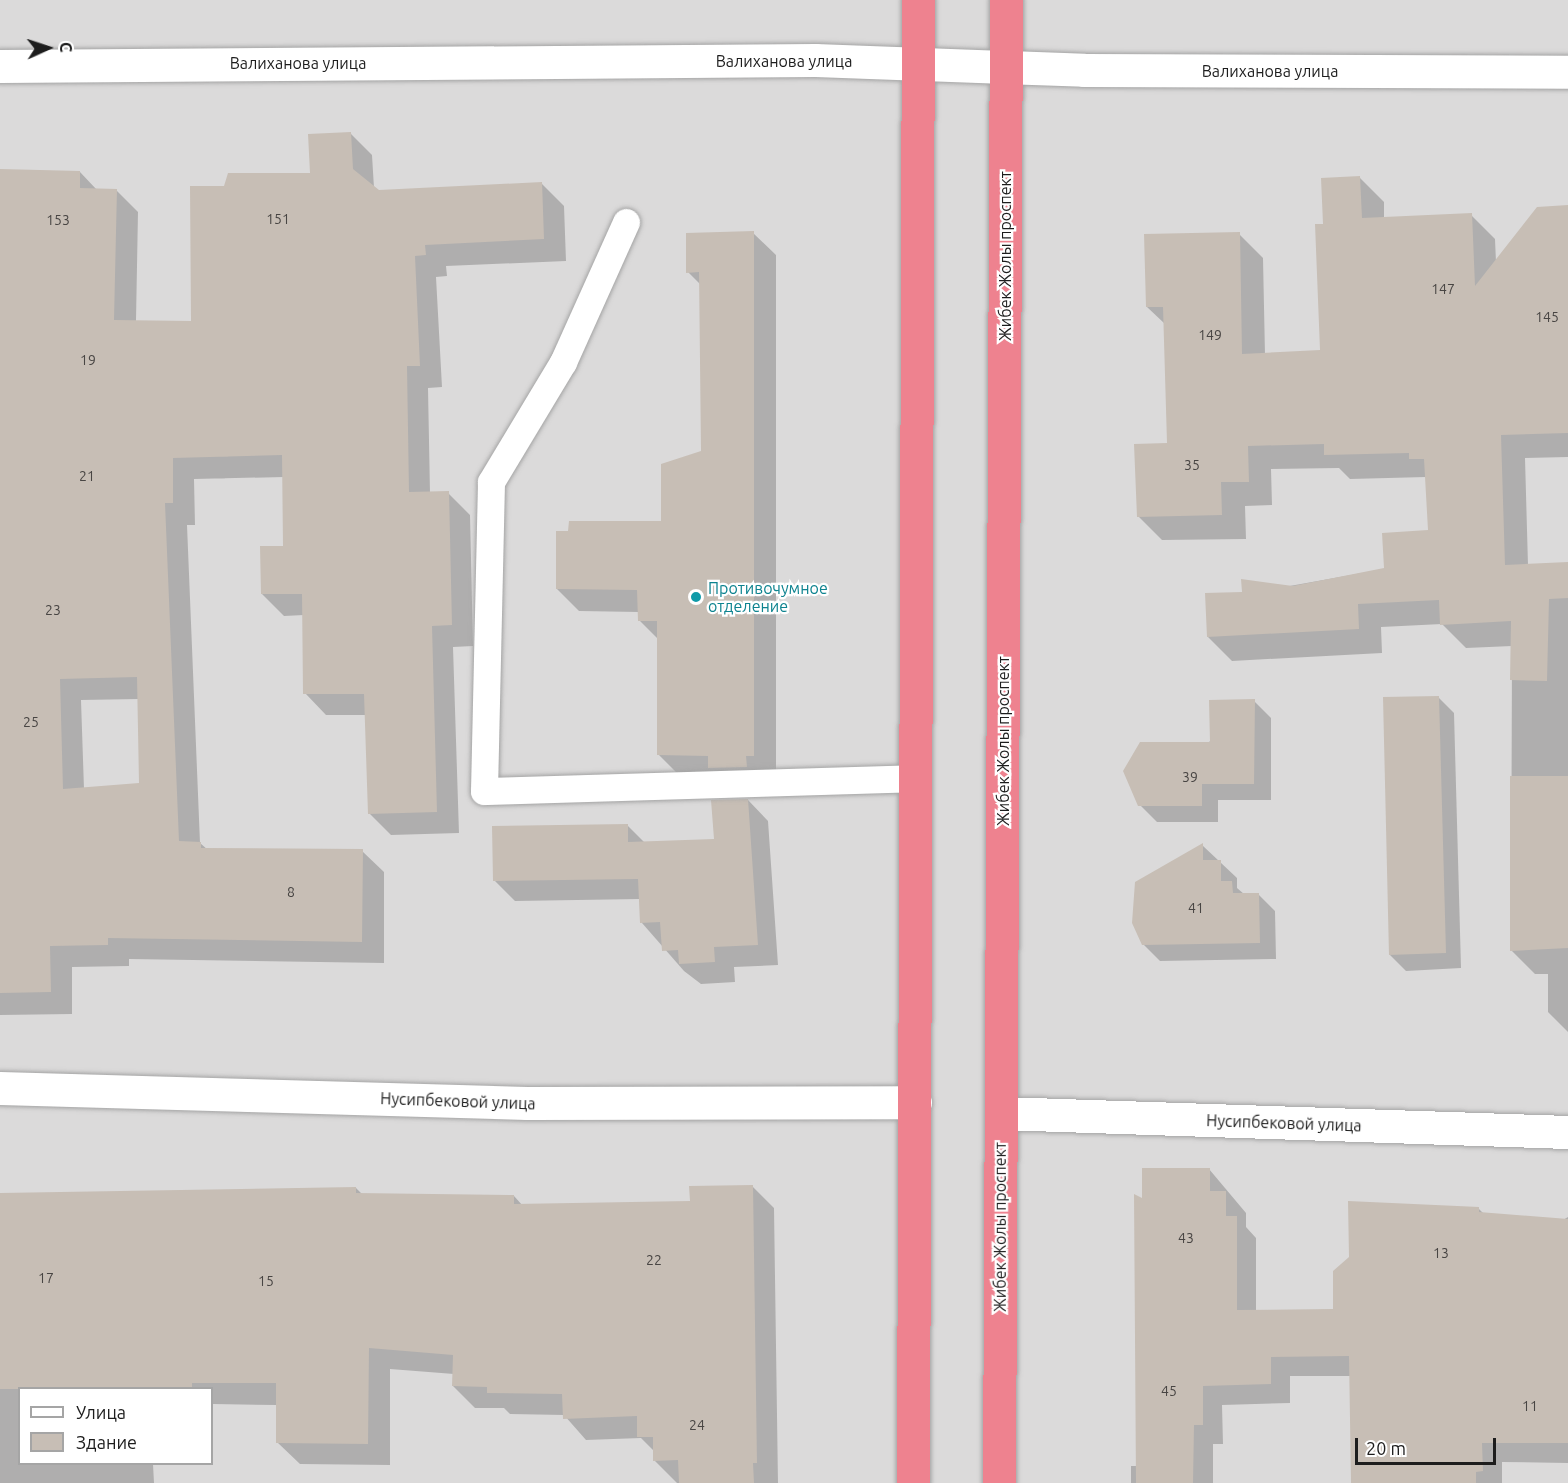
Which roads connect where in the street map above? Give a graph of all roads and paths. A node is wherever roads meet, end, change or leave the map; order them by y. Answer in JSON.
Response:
{"nodes":[{"id":1,"x":918,"y":0,"type":"edge"},
{"id":2,"x":1006,"y":0,"type":"edge"},
{"id":3,"x":918,"y":64,"type":"junction"},
{"id":4,"x":0,"y":66,"type":"edge"},
{"id":5,"x":1006,"y":67,"type":"junction"},
{"id":6,"x":1568,"y":72,"type":"edge"},
{"id":7,"x":626,"y":222,"type":"dead end"},
{"id":8,"x":916,"y":778,"type":"junction"},
{"id":9,"x":0,"y":1088,"type":"edge"},
{"id":10,"x":915,"y":1102,"type":"junction"},
{"id":11,"x":1001,"y":1113,"type":"junction"},
{"id":12,"x":1568,"y":1132,"type":"edge"},
{"id":13,"x":913,"y":1483,"type":"edge"},
{"id":14,"x":999,"y":1483,"type":"edge"}],
"edges":[{"from":1,"to":3,"type":"highway"},
{"from":2,"to":5,"type":"highway","name":"Жибек Жолы проспект"},
{"from":3,"to":4,"type":"street","name":"Валиханова улица"},
{"from":3,"to":5,"type":"street","name":"Валиханова улица"},
{"from":3,"to":8,"type":"highway"},
{"from":5,"to":6,"type":"street","name":"Валиханова улица"},
{"from":5,"to":11,"type":"highway","name":"Жибек Жолы проспект"},
{"from":7,"to":8,"type":"lane"},
{"from":8,"to":10,"type":"highway"},
{"from":9,"to":10,"type":"street","name":"Нусипбековой улица"},
{"from":10,"to":13,"type":"highway"},
{"from":11,"to":12,"type":"street","name":"Нусипбековой улица"},
{"from":11,"to":14,"type":"highway","name":"Жибек Жолы проспект"}]}
